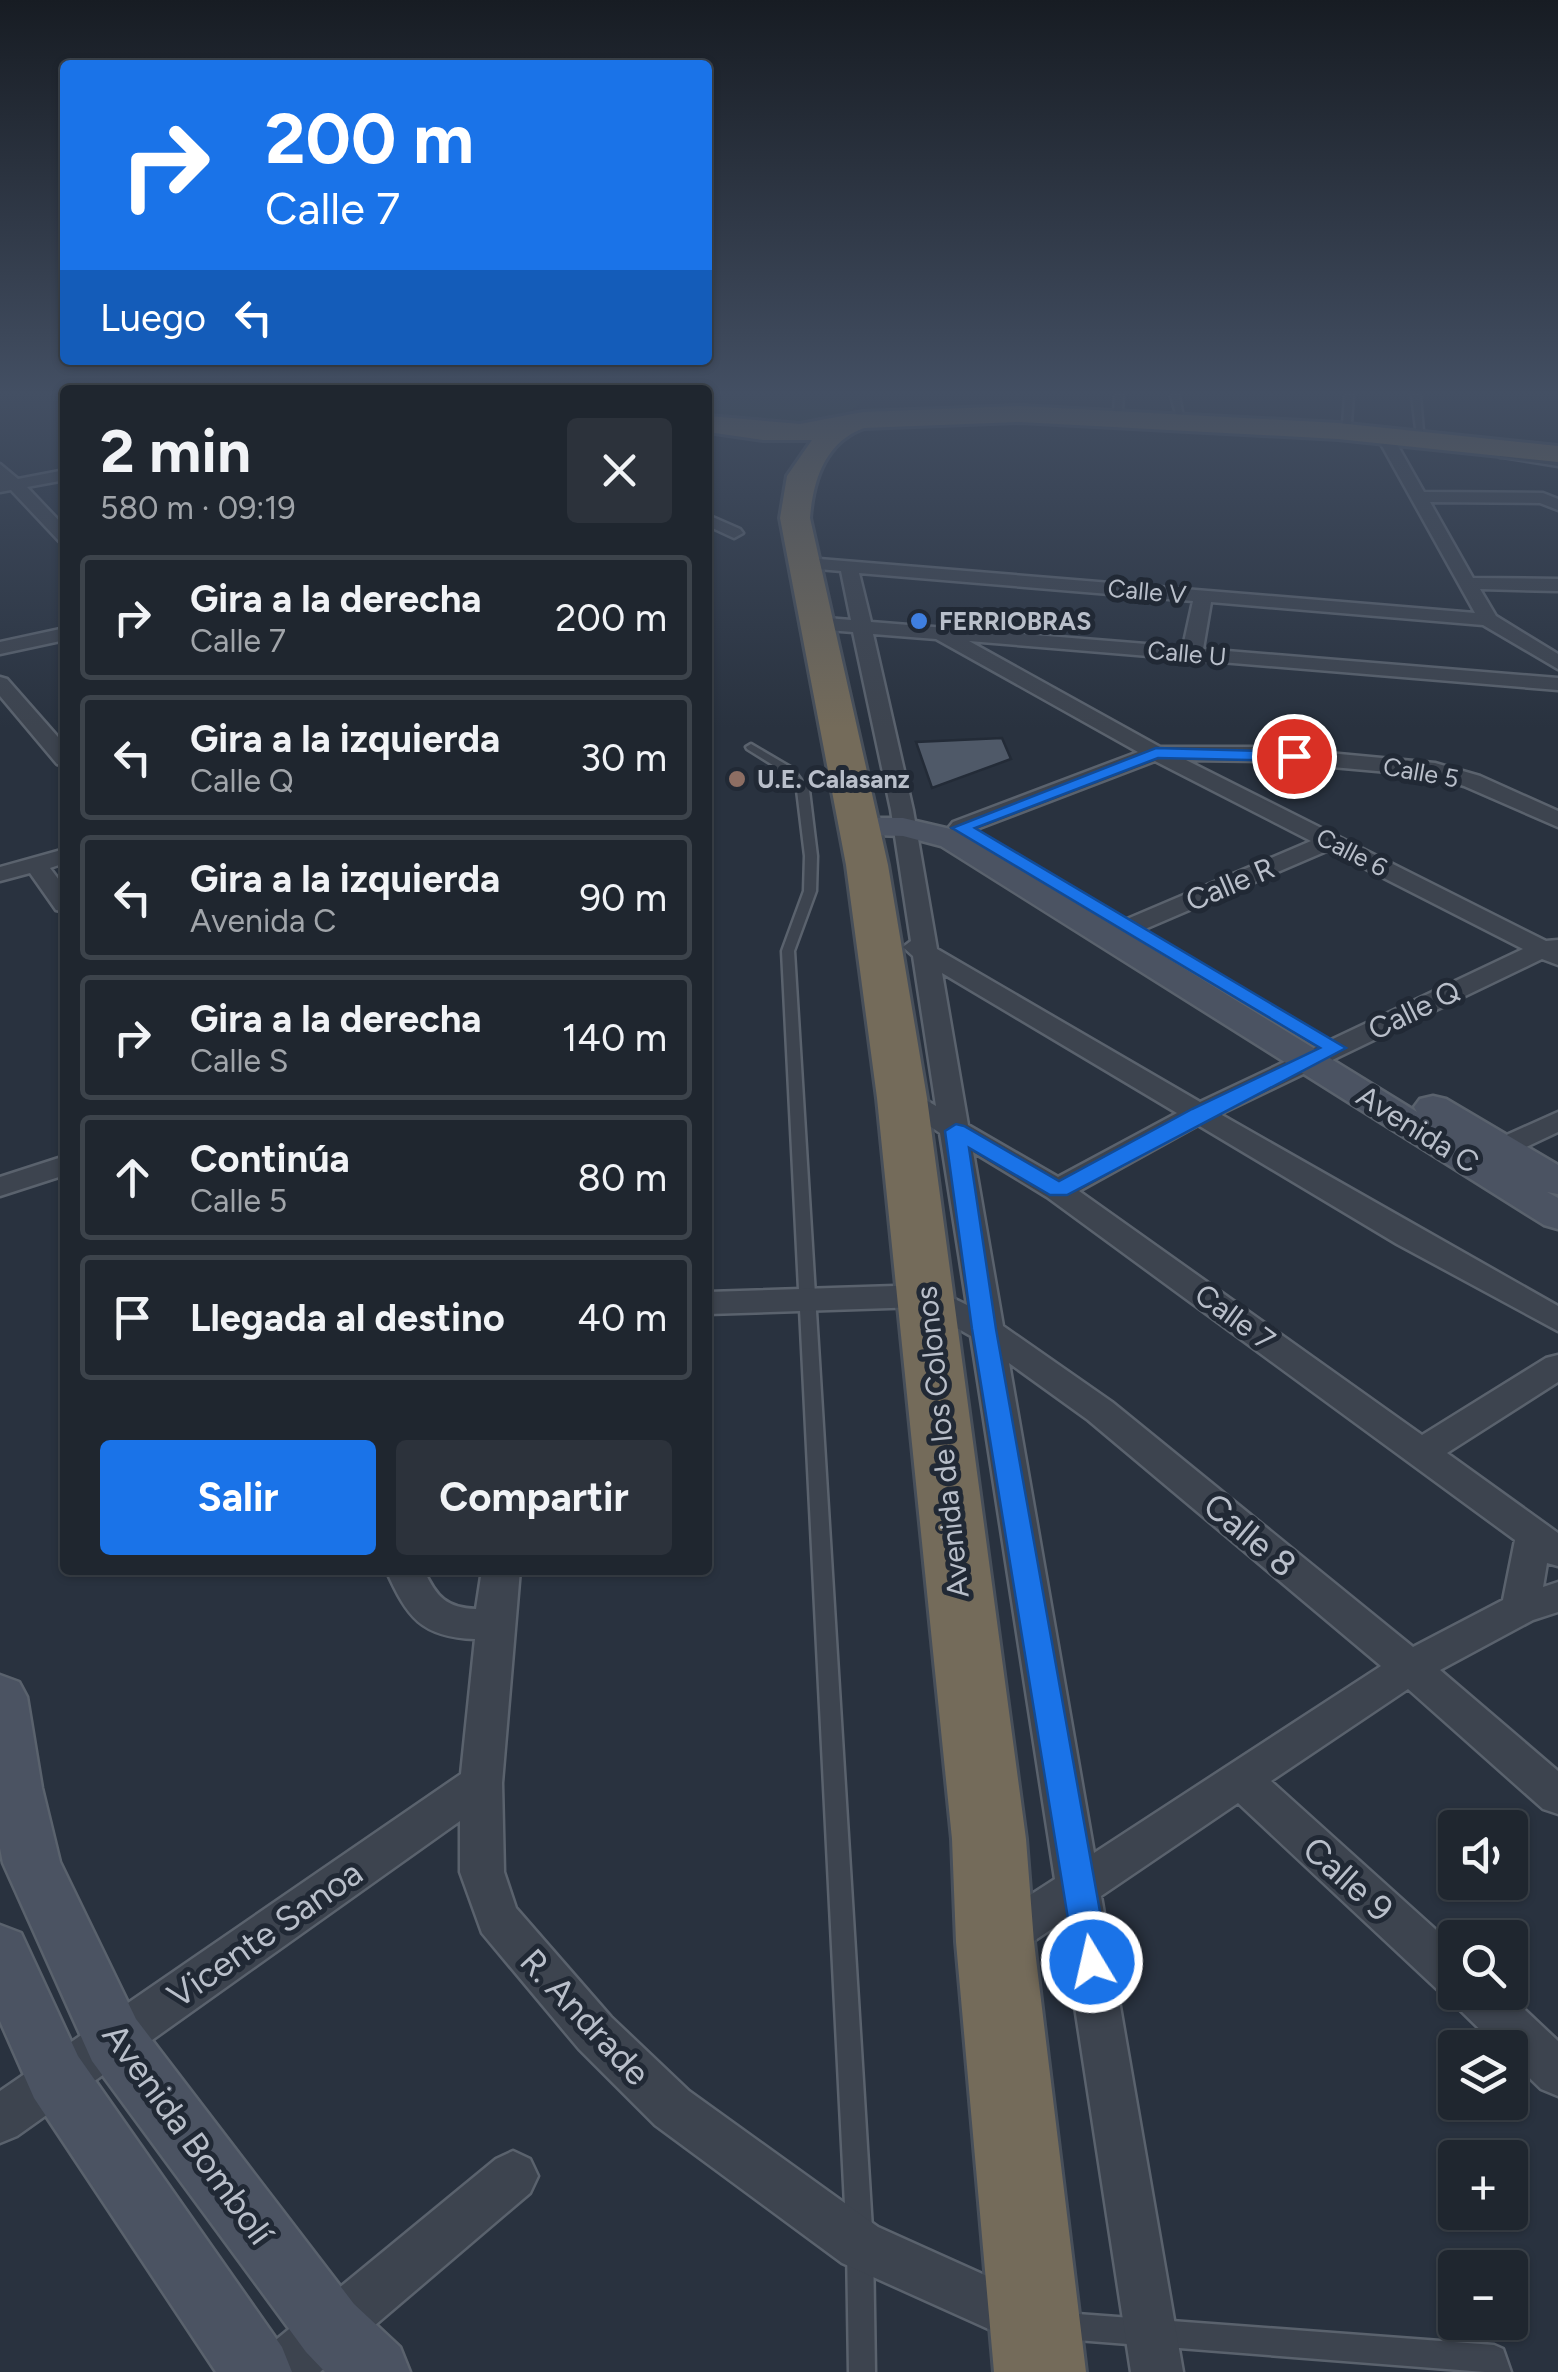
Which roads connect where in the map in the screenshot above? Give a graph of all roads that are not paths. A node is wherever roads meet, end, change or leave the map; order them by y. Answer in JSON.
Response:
{"nodes":[{"id":1,"x":31,"y":507,"type":"edge"},
{"id":2,"x":785,"y":507,"type":"edge"},
{"id":3,"x":805,"y":507,"type":"edge"},
{"id":4,"x":1426,"y":507,"type":"edge"},
{"id":5,"x":712,"y":522,"type":"edge"},
{"id":6,"x":60,"y":533,"type":"edge"},
{"id":7,"x":734,"y":534,"type":"dead end"},
{"id":8,"x":817,"y":549,"type":"junction"},
{"id":9,"x":1469,"y":583,"type":"junction"},
{"id":10,"x":1558,"y":584,"type":"edge"},
{"id":11,"x":1203,"y":596,"type":"junction"},
{"id":12,"x":1488,"y":620,"type":"junction"},
{"id":13,"x":838,"y":624,"type":"junction"},
{"id":14,"x":936,"y":631,"type":"junction"},
{"id":15,"x":60,"y":635,"type":"edge"},
{"id":16,"x":0,"y":648,"type":"edge"},
{"id":17,"x":1192,"y":653,"type":"junction"},
{"id":18,"x":1558,"y":663,"type":"edge"},
{"id":19,"x":0,"y":682,"type":"edge"},
{"id":20,"x":1558,"y":684,"type":"edge"},
{"id":21,"x":751,"y":747,"type":"dead end"},
{"id":22,"x":60,"y":752,"type":"edge"},
{"id":23,"x":1156,"y":753,"type":"junction"},
{"id":24,"x":879,"y":818,"type":"junction"},
{"id":25,"x":1558,"y":820,"type":"edge"},
{"id":26,"x":961,"y":828,"type":"junction"},
{"id":27,"x":1331,"y":841,"type":"junction"},
{"id":28,"x":60,"y":857,"type":"edge"},
{"id":29,"x":36,"y":864,"type":"junction"},
{"id":30,"x":0,"y":874,"type":"edge"},
{"id":31,"x":60,"y":898,"type":"edge"},
{"id":32,"x":1130,"y":926,"type":"junction"},
{"id":33,"x":901,"y":939,"type":"junction"},
{"id":34,"x":1553,"y":951,"type":"edge"},
{"id":35,"x":1322,"y":1055,"type":"junction"},
{"id":36,"x":902,"y":1098,"type":"junction"},
{"id":37,"x":1199,"y":1113,"type":"junction"},
{"id":38,"x":1558,"y":1122,"type":"edge"},
{"id":39,"x":956,"y":1131,"type":"junction"},
{"id":40,"x":1501,"y":1148,"type":"junction"},
{"id":41,"x":60,"y":1167,"type":"edge"},
{"id":42,"x":1558,"y":1182,"type":"edge"},
{"id":43,"x":0,"y":1188,"type":"edge"},
{"id":44,"x":1058,"y":1190,"type":"junction"},
{"id":45,"x":1558,"y":1216,"type":"edge"},
{"id":46,"x":926,"y":1296,"type":"junction"},
{"id":47,"x":805,"y":1300,"type":"junction"},
{"id":48,"x":712,"y":1303,"type":"edge"},
{"id":49,"x":1558,"y":1320,"type":"edge"},
{"id":50,"x":984,"y":1329,"type":"junction"},
{"id":51,"x":1558,"y":1366,"type":"edge"},
{"id":52,"x":1422,"y":1452,"type":"junction"},
{"id":53,"x":1546,"y":1543,"type":"edge"},
{"id":54,"x":407,"y":1575,"type":"edge"},
{"id":55,"x":501,"y":1575,"type":"edge"},
{"id":56,"x":1558,"y":1597,"type":"edge"},
{"id":57,"x":1520,"y":1609,"type":"junction"},
{"id":58,"x":496,"y":1624,"type":"junction"},
{"id":59,"x":1410,"y":1667,"type":"junction"},
{"id":60,"x":0,"y":1697,"type":"edge"},
{"id":61,"x":1242,"y":1782,"type":"junction"},
{"id":62,"x":480,"y":1783,"type":"junction"},
{"id":63,"x":1558,"y":1796,"type":"edge"},
{"id":64,"x":1080,"y":1887,"type":"junction"},
{"id":65,"x":994,"y":1942,"type":"junction"},
{"id":66,"x":0,"y":1952,"type":"edge"},
{"id":67,"x":1438,"y":1961,"type":"edge"},
{"id":68,"x":1492,"y":2010,"type":"edge"},
{"id":69,"x":114,"y":2040,"type":"junction"},
{"id":70,"x":1558,"y":2073,"type":"edge"},
{"id":71,"x":56,"y":2077,"type":"junction"},
{"id":72,"x":0,"y":2119,"type":"edge"},
{"id":73,"x":514,"y":2176,"type":"dead end"},
{"id":74,"x":860,"y":2246,"type":"junction"},
{"id":75,"x":330,"y":2328,"type":"junction"},
{"id":76,"x":1152,"y":2335,"type":"junction"},
{"id":77,"x":1037,"y":2348,"type":"edge"},
{"id":78,"x":258,"y":2372,"type":"edge"},
{"id":79,"x":279,"y":2372,"type":"edge"},
{"id":80,"x":375,"y":2372,"type":"edge"},
{"id":81,"x":862,"y":2372,"type":"edge"},
{"id":82,"x":1158,"y":2372,"type":"edge"},
{"id":83,"x":1498,"y":2372,"type":"edge"}],
"edges":[{"from":1,"to":6,"type":"street"},
{"from":2,"to":8,"type":"highway","name":"Avenida de los Colonos"},
{"from":3,"to":8,"type":"highway","name":"Avenida de los Colonos"},
{"from":4,"to":9,"type":"street"},
{"from":5,"to":7,"type":"street"},
{"from":8,"to":11,"type":"street","name":"Calle V"},
{"from":8,"to":13,"type":"highway","name":"Avenida de los Colonos"},
{"from":9,"to":10,"type":"street"},
{"from":9,"to":12,"type":"street"},
{"from":11,"to":12,"type":"street","name":"Calle V"},
{"from":11,"to":17,"type":"street"},
{"from":12,"to":18,"type":"street"},
{"from":13,"to":14,"type":"street","name":"Calle U"},
{"from":13,"to":24,"type":"highway","name":"Avenida de los Colonos"},
{"from":14,"to":17,"type":"street","name":"Calle U"},
{"from":14,"to":23,"type":"street","name":"Calle 6"},
{"from":15,"to":16,"type":"street"},
{"from":17,"to":20,"type":"street","name":"Calle U"},
{"from":19,"to":22,"type":"street"},
{"from":21,"to":47,"type":"lane"},
{"from":23,"to":25,"type":"street","name":"Calle 5"},
{"from":23,"to":26,"type":"street"},
{"from":23,"to":27,"type":"street","name":"Calle 6"},
{"from":24,"to":26,"type":"street","name":"Avenida C"},
{"from":24,"to":33,"type":"highway","name":"Avenida de los Colonos"},
{"from":24,"to":35,"type":"street","name":"Avenida C"},
{"from":26,"to":32,"type":"street","name":"Avenida C"},
{"from":27,"to":32,"type":"street","name":"Calle R"},
{"from":27,"to":34,"type":"street","name":"Calle 6"},
{"from":28,"to":29,"type":"street"},
{"from":29,"to":30,"type":"street"},
{"from":29,"to":31,"type":"street"},
{"from":32,"to":35,"type":"street","name":"Avenida C"},
{"from":33,"to":36,"type":"highway","name":"Avenida de los Colonos"},
{"from":33,"to":37,"type":"street"},
{"from":33,"to":39,"type":"street"},
{"from":34,"to":35,"type":"street","name":"Calle Q"},
{"from":35,"to":37,"type":"street","name":"Calle Q"},
{"from":35,"to":40,"type":"street","name":"Avenida C"},
{"from":35,"to":45,"type":"street","name":"Avenida C"},
{"from":36,"to":39,"type":"street","name":"Calle 7"},
{"from":36,"to":46,"type":"highway","name":"Avenida de los Colonos"},
{"from":37,"to":44,"type":"street","name":"Calle Q"},
{"from":37,"to":49,"type":"street"},
{"from":38,"to":40,"type":"street"},
{"from":39,"to":44,"type":"street","name":"Calle 7"},
{"from":39,"to":50,"type":"street"},
{"from":40,"to":42,"type":"street","name":"Avenida C"},
{"from":41,"to":43,"type":"street"},
{"from":44,"to":52,"type":"street","name":"Calle 7"},
{"from":46,"to":47,"type":"street"},
{"from":46,"to":50,"type":"street","name":"Calle 8"},
{"from":46,"to":65,"type":"highway","name":"Avenida de los Colonos"},
{"from":47,"to":48,"type":"street"},
{"from":47,"to":74,"type":"lane"},
{"from":50,"to":59,"type":"street","name":"Calle 8"},
{"from":50,"to":64,"type":"street"},
{"from":51,"to":52,"type":"street"},
{"from":52,"to":53,"type":"street","name":"Calle 7"},
{"from":53,"to":57,"type":"street"},
{"from":54,"to":58,"type":"street"},
{"from":55,"to":58,"type":"street","name":"R. Andrade"},
{"from":56,"to":57,"type":"street"},
{"from":57,"to":59,"type":"street"},
{"from":58,"to":62,"type":"street","name":"R. Andrade"},
{"from":59,"to":61,"type":"street"},
{"from":59,"to":63,"type":"street","name":"Calle 8"},
{"from":60,"to":69,"type":"street","name":"Avenida Bombolí"},
{"from":61,"to":64,"type":"street"},
{"from":61,"to":67,"type":"street","name":"Calle 9"},
{"from":62,"to":69,"type":"street","name":"Vicente Sanoa"},
{"from":62,"to":74,"type":"street","name":"R. Andrade"},
{"from":64,"to":65,"type":"street"},
{"from":64,"to":76,"type":"street"},
{"from":65,"to":77,"type":"highway","name":"Avenida de los Colonos"},
{"from":66,"to":71,"type":"street"},
{"from":68,"to":70,"type":"street"},
{"from":69,"to":71,"type":"street","name":"Vicente Sanoa"},
{"from":69,"to":75,"type":"street","name":"Avenida Bombolí"},
{"from":71,"to":72,"type":"street","name":"Vicente Sanoa"},
{"from":71,"to":78,"type":"street"},
{"from":73,"to":75,"type":"street"},
{"from":74,"to":77,"type":"street","name":"R. Andrade"},
{"from":74,"to":81,"type":"lane"},
{"from":75,"to":79,"type":"street"},
{"from":75,"to":80,"type":"street","name":"Avenida Bombolí"},
{"from":76,"to":77,"type":"lane"},
{"from":76,"to":82,"type":"street"},
{"from":76,"to":83,"type":"lane"}]}
